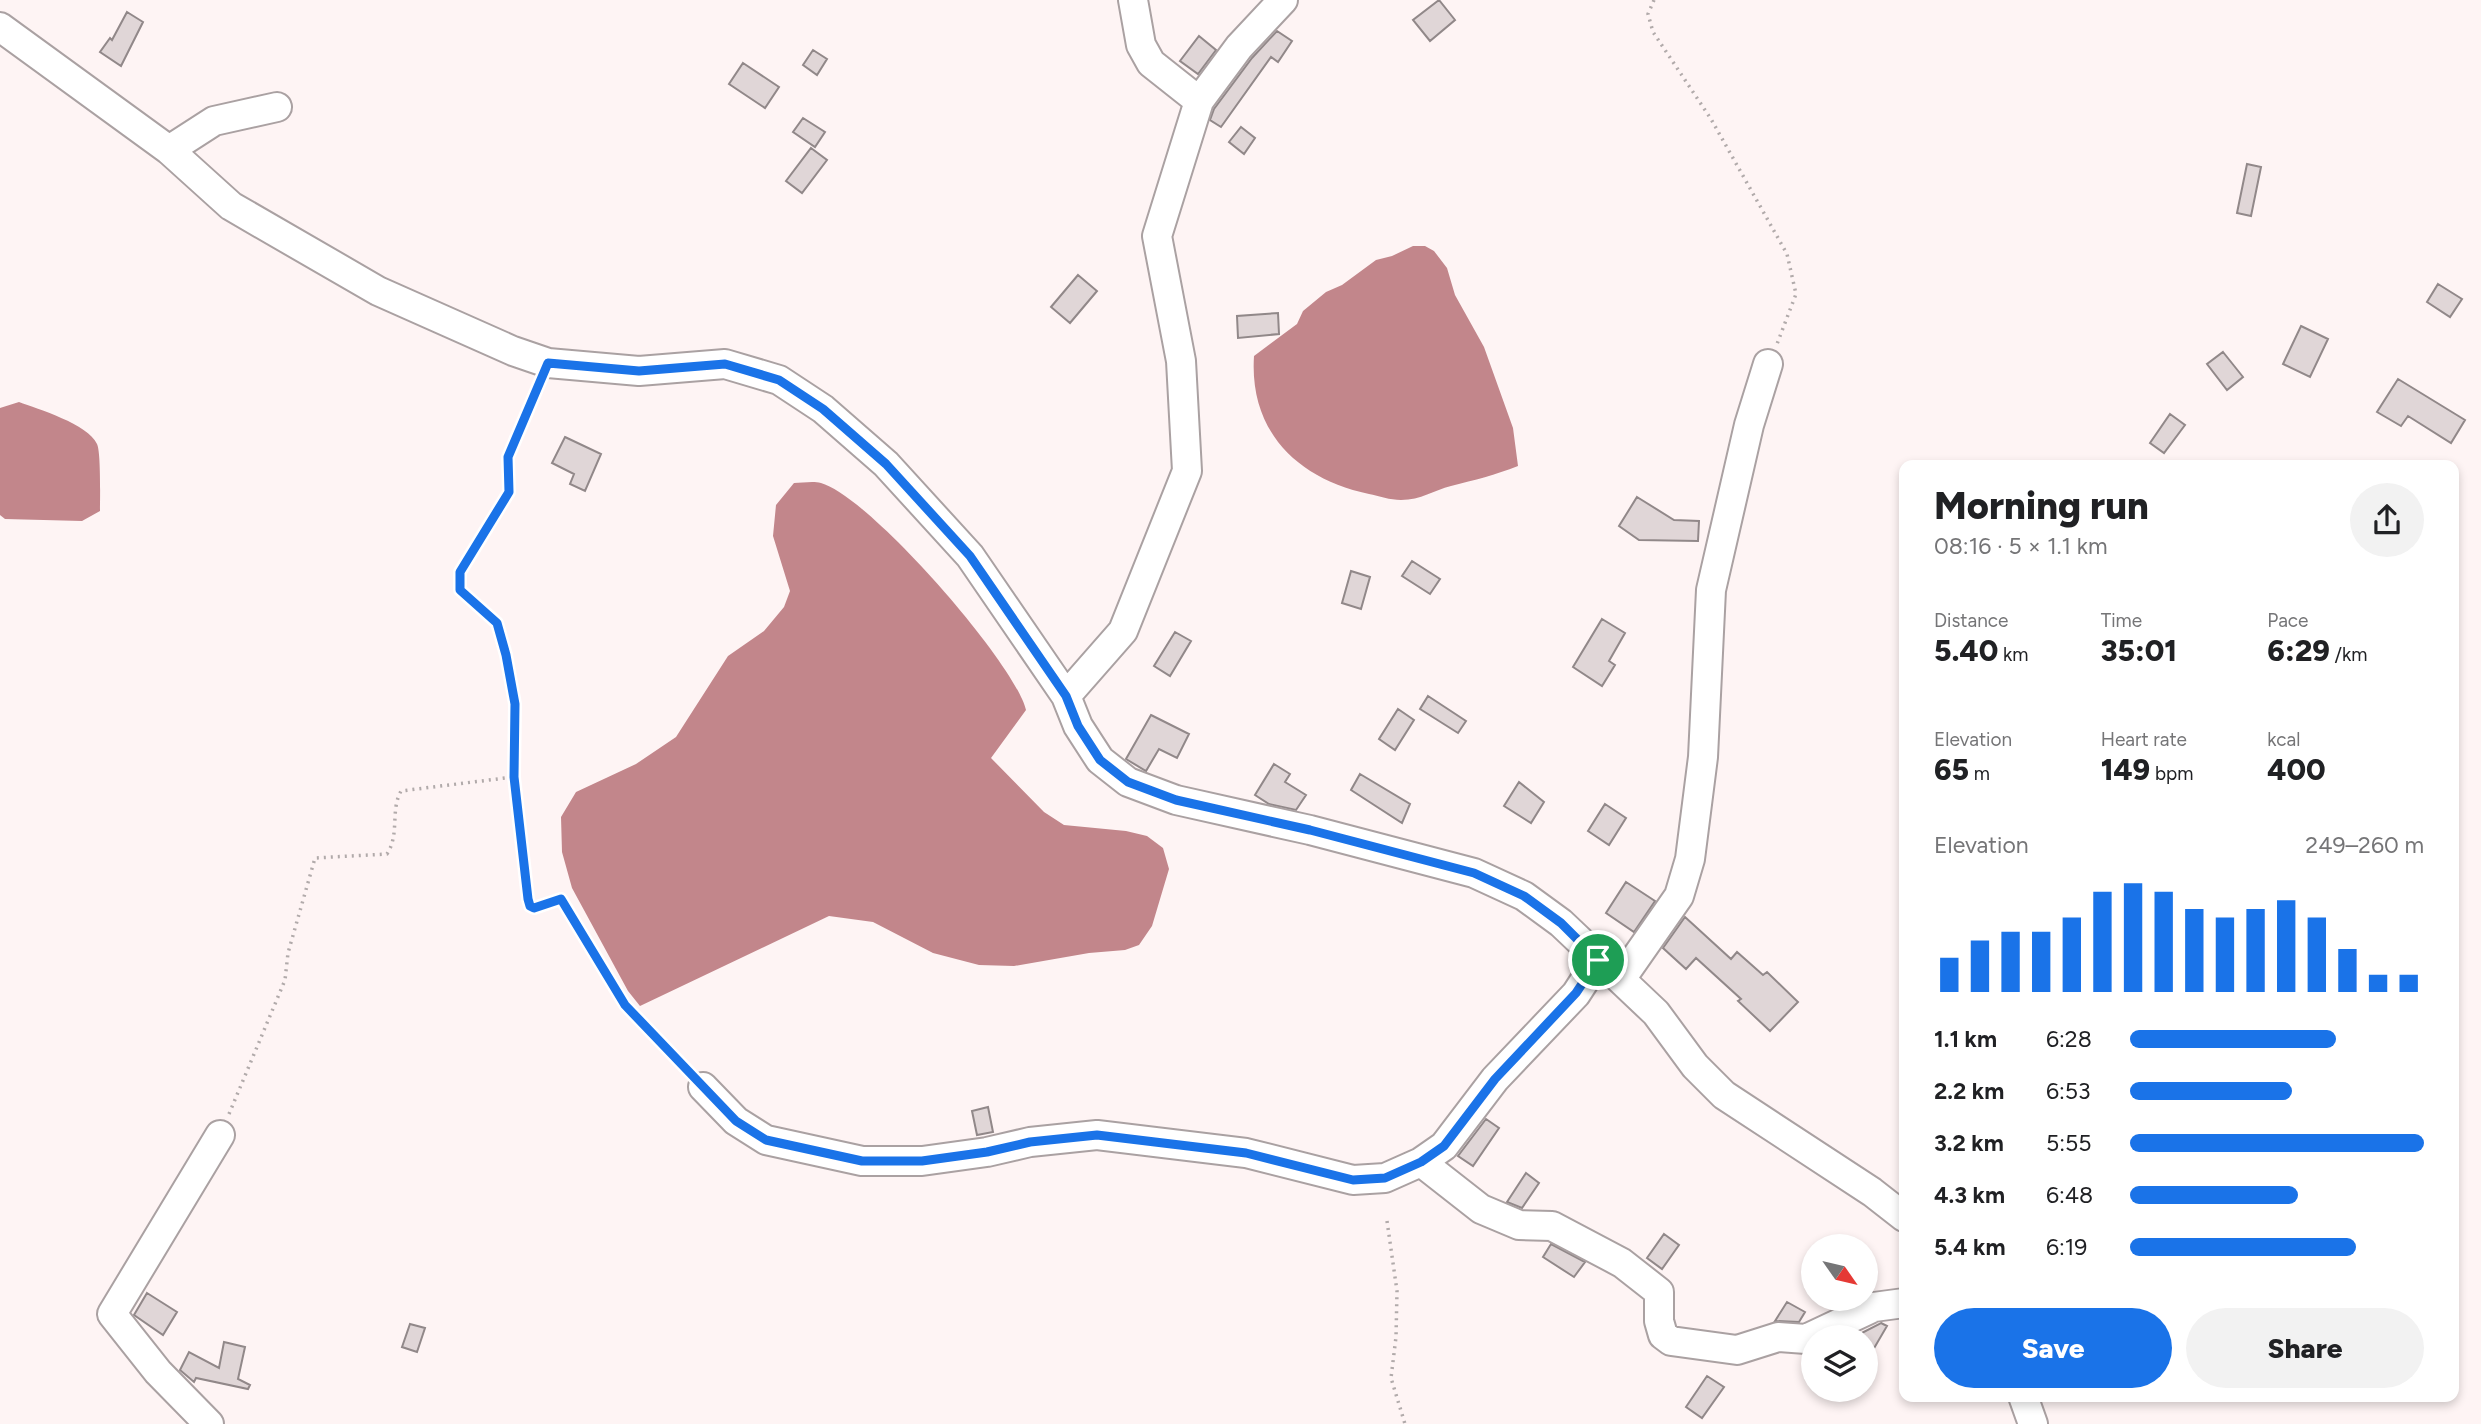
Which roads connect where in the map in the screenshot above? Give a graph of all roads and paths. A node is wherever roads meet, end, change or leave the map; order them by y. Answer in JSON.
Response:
{"nodes":[{"id":1,"x":1133,"y":0,"type":"edge"},
{"id":2,"x":1283,"y":0,"type":"edge"},
{"id":3,"x":1654,"y":0,"type":"edge"},
{"id":4,"x":0,"y":27,"type":"edge"},
{"id":5,"x":1199,"y":101,"type":"junction"},
{"id":6,"x":277,"y":107,"type":"dead end"},
{"id":7,"x":169,"y":150,"type":"junction"},
{"id":8,"x":548,"y":363,"type":"junction"},
{"id":9,"x":1768,"y":365,"type":"joint"},
{"id":10,"x":1066,"y":696,"type":"junction"},
{"id":11,"x":514,"y":777,"type":"junction"},
{"id":12,"x":1598,"y":960,"type":"junction"},
{"id":13,"x":1621,"y":979,"type":"junction"},
{"id":14,"x":704,"y":1087,"type":"joint"},
{"id":15,"x":220,"y":1135,"type":"joint"},
{"id":16,"x":1421,"y":1162,"type":"junction"},
{"id":17,"x":1899,"y":1213,"type":"edge"},
{"id":18,"x":1387,"y":1221,"type":"dead end"},
{"id":19,"x":1899,"y":1304,"type":"edge"},
{"id":20,"x":2025,"y":1402,"type":"edge"},
{"id":21,"x":209,"y":1424,"type":"edge"},
{"id":22,"x":1405,"y":1424,"type":"edge"},
{"id":23,"x":2033,"y":1424,"type":"edge"}],
"edges":[{"from":1,"to":5,"type":"street"},
{"from":2,"to":5,"type":"street"},
{"from":3,"to":9,"type":"path"},
{"from":4,"to":7,"type":"street"},
{"from":5,"to":10,"type":"street"},
{"from":6,"to":7,"type":"street"},
{"from":7,"to":8,"type":"street"},
{"from":8,"to":10,"type":"street"},
{"from":8,"to":11,"type":"path"},
{"from":9,"to":13,"type":"street"},
{"from":10,"to":12,"type":"street"},
{"from":11,"to":14,"type":"path"},
{"from":11,"to":15,"type":"path"},
{"from":12,"to":13,"type":"street"},
{"from":12,"to":16,"type":"street"},
{"from":13,"to":17,"type":"street"},
{"from":14,"to":16,"type":"street"},
{"from":15,"to":21,"type":"street"},
{"from":16,"to":19,"type":"street"},
{"from":18,"to":22,"type":"path"},
{"from":20,"to":23,"type":"street"}]}
